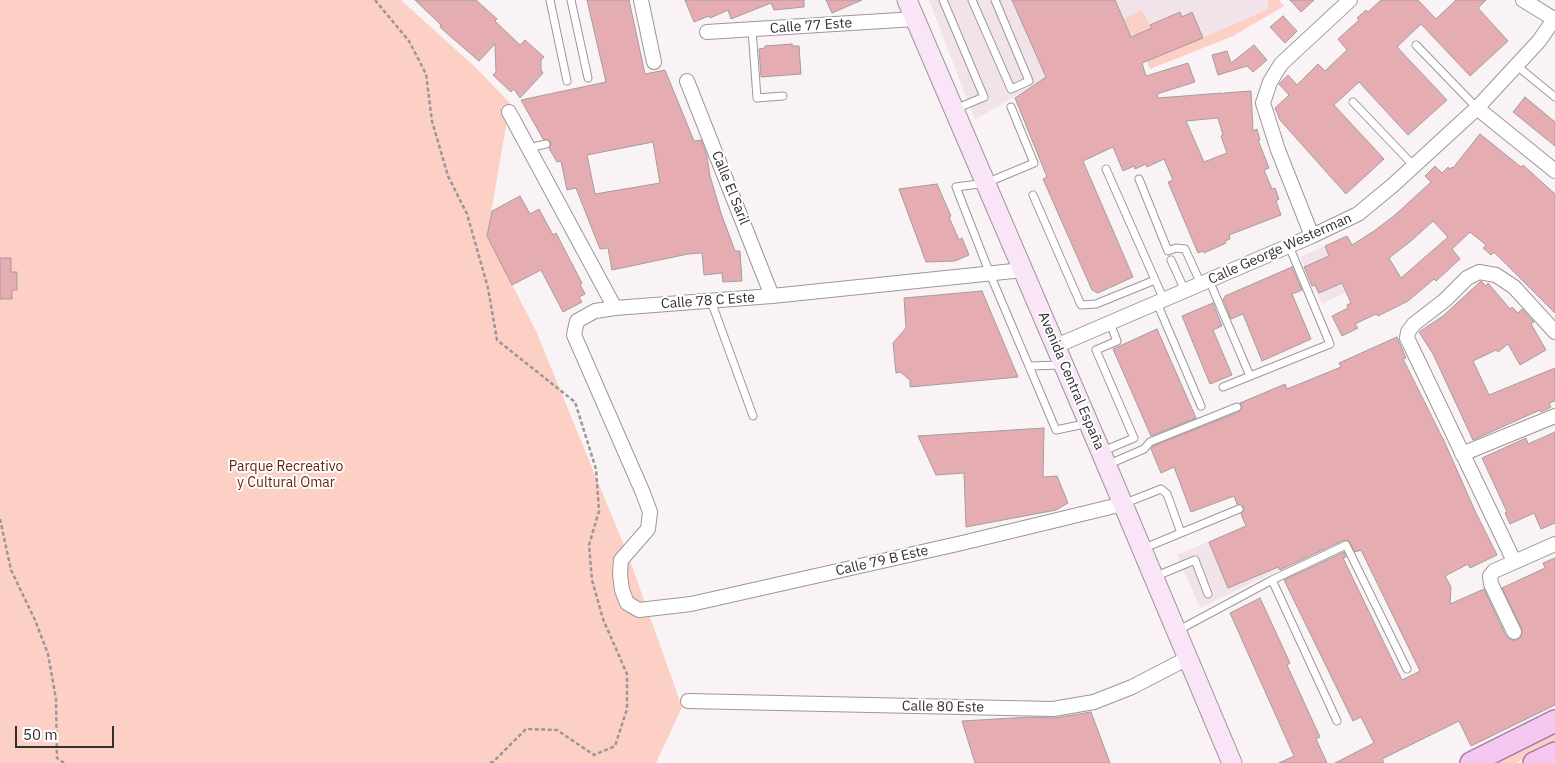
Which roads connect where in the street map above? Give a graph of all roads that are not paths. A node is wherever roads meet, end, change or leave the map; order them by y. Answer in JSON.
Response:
{"nodes":[{"id":1,"x":550,"y":0,"type":"edge"},
{"id":2,"x":571,"y":0,"type":"edge"},
{"id":3,"x":641,"y":0,"type":"edge"},
{"id":4,"x":907,"y":0,"type":"edge"},
{"id":5,"x":943,"y":0,"type":"edge"},
{"id":6,"x":972,"y":0,"type":"edge"},
{"id":7,"x":995,"y":0,"type":"edge"},
{"id":8,"x":1350,"y":0,"type":"edge"},
{"id":9,"x":1523,"y":0,"type":"edge"},
{"id":10,"x":915,"y":19,"type":"junction"},
{"id":11,"x":1555,"y":19,"type":"edge"},
{"id":12,"x":752,"y":30,"type":"junction"},
{"id":13,"x":707,"y":32,"type":"dead end"},
{"id":14,"x":1416,"y":45,"type":"dead end"},
{"id":15,"x":654,"y":62,"type":"dead end"},
{"id":16,"x":1518,"y":66,"type":"junction"},
{"id":17,"x":588,"y":78,"type":"dead end"},
{"id":18,"x":567,"y":81,"type":"dead end"},
{"id":19,"x":687,"y":81,"type":"dead end"},
{"id":20,"x":783,"y":96,"type":"dead end"},
{"id":21,"x":1555,"y":97,"type":"edge"},
{"id":22,"x":1353,"y":102,"type":"dead end"},
{"id":23,"x":1011,"y":107,"type":"dead end"},
{"id":24,"x":1477,"y":108,"type":"junction"},
{"id":25,"x":954,"y":110,"type":"junction"},
{"id":26,"x":509,"y":112,"type":"dead end"},
{"id":27,"x":546,"y":144,"type":"dead end"},
{"id":28,"x":528,"y":148,"type":"junction"},
{"id":29,"x":1414,"y":166,"type":"junction"},
{"id":30,"x":1106,"y":169,"type":"dead end"},
{"id":31,"x":1555,"y":171,"type":"edge"},
{"id":32,"x":1139,"y":179,"type":"dead end"},
{"id":33,"x":986,"y":183,"type":"junction"},
{"id":34,"x":1033,"y":195,"type":"dead end"},
{"id":35,"x":1312,"y":236,"type":"junction"},
{"id":36,"x":1289,"y":246,"type":"junction"},
{"id":37,"x":1171,"y":260,"type":"dead end"},
{"id":38,"x":1023,"y":270,"type":"junction"},
{"id":39,"x":990,"y":274,"type":"junction"},
{"id":40,"x":1155,"y":280,"type":"junction"},
{"id":41,"x":1205,"y":282,"type":"junction"},
{"id":42,"x":1185,"y":291,"type":"junction"},
{"id":43,"x":772,"y":296,"type":"junction"},
{"id":44,"x":711,"y":301,"type":"junction"},
{"id":45,"x":1161,"y":301,"type":"junction"},
{"id":46,"x":615,"y":308,"type":"junction"},
{"id":47,"x":1110,"y":323,"type":"junction"},
{"id":48,"x":1555,"y":332,"type":"edge"},
{"id":49,"x":1056,"y":346,"type":"junction"},
{"id":50,"x":1064,"y":365,"type":"junction"},
{"id":51,"x":1029,"y":366,"type":"junction"},
{"id":52,"x":1250,"y":376,"type":"junction"},
{"id":53,"x":1223,"y":387,"type":"dead end"},
{"id":54,"x":1201,"y":406,"type":"dead end"},
{"id":55,"x":1237,"y":407,"type":"dead end"},
{"id":56,"x":753,"y":416,"type":"dead end"},
{"id":57,"x":1555,"y":416,"type":"edge"},
{"id":58,"x":1089,"y":423,"type":"junction"},
{"id":59,"x":1462,"y":454,"type":"junction"},
{"id":60,"x":1104,"y":458,"type":"junction"},
{"id":61,"x":1123,"y":504,"type":"junction"},
{"id":62,"x":1239,"y":509,"type":"dead end"},
{"id":63,"x":1181,"y":533,"type":"junction"},
{"id":64,"x":1555,"y":544,"type":"edge"},
{"id":65,"x":1142,"y":550,"type":"junction"},
{"id":66,"x":1514,"y":561,"type":"junction"},
{"id":67,"x":1154,"y":577,"type":"junction"},
{"id":68,"x":1272,"y":580,"type":"junction"},
{"id":69,"x":1208,"y":594,"type":"dead end"},
{"id":70,"x":639,"y":610,"type":"joint"},
{"id":71,"x":1176,"y":632,"type":"junction"},
{"id":72,"x":1514,"y":632,"type":"dead end"},
{"id":73,"x":1188,"y":658,"type":"junction"},
{"id":74,"x":1407,"y":670,"type":"dead end"},
{"id":75,"x":688,"y":701,"type":"dead end"},
{"id":76,"x":1337,"y":721,"type":"dead end"},
{"id":77,"x":1555,"y":721,"type":"edge"},
{"id":78,"x":1555,"y":753,"type":"edge"},
{"id":79,"x":1232,"y":763,"type":"edge"},
{"id":80,"x":1471,"y":763,"type":"edge"},
{"id":81,"x":1534,"y":763,"type":"edge"}],
"edges":[{"from":1,"to":18,"type":"lane"},
{"from":2,"to":17,"type":"lane"},
{"from":3,"to":15,"type":"street"},
{"from":4,"to":10,"type":"main road","name":"Avenida Central España"},
{"from":5,"to":25,"type":"lane"},
{"from":6,"to":7,"type":"lane"},
{"from":8,"to":35,"type":"street"},
{"from":9,"to":11,"type":"street"},
{"from":10,"to":12,"type":"street","name":"Calle 77 Este"},
{"from":10,"to":25,"type":"main road","name":"Avenida Central España"},
{"from":11,"to":16,"type":"street","name":"Calle George Westerman"},
{"from":12,"to":13,"type":"street","name":"Calle 77 Este"},
{"from":12,"to":20,"type":"lane"},
{"from":14,"to":24,"type":"lane"},
{"from":16,"to":21,"type":"lane"},
{"from":16,"to":24,"type":"street","name":"Calle George Westerman"},
{"from":19,"to":43,"type":"street","name":"Calle El Saril"},
{"from":22,"to":29,"type":"lane"},
{"from":23,"to":33,"type":"lane"},
{"from":24,"to":29,"type":"street","name":"Calle George Westerman"},
{"from":24,"to":31,"type":"street"},
{"from":25,"to":33,"type":"main road","name":"Avenida Central España"},
{"from":26,"to":28,"type":"street"},
{"from":27,"to":28,"type":"lane"},
{"from":28,"to":46,"type":"street"},
{"from":29,"to":35,"type":"street","name":"Calle George Westerman"},
{"from":30,"to":40,"type":"lane"},
{"from":32,"to":41,"type":"lane"},
{"from":33,"to":38,"type":"main road","name":"Avenida Central España"},
{"from":33,"to":39,"type":"lane"},
{"from":34,"to":40,"type":"lane"},
{"from":35,"to":36,"type":"street","name":"Calle George Westerman"},
{"from":36,"to":41,"type":"street","name":"Calle George Westerman"},
{"from":36,"to":52,"type":"lane"},
{"from":37,"to":42,"type":"lane"},
{"from":38,"to":39,"type":"street","name":"Calle 78 C Este"},
{"from":38,"to":49,"type":"main road","name":"Avenida Central España"},
{"from":39,"to":43,"type":"street","name":"Calle 78 C Este"},
{"from":39,"to":51,"type":"lane"},
{"from":40,"to":45,"type":"lane"},
{"from":41,"to":42,"type":"street","name":"Calle George Westerman"},
{"from":41,"to":52,"type":"lane"},
{"from":42,"to":45,"type":"street","name":"Calle George Westerman"},
{"from":43,"to":44,"type":"street","name":"Calle 78 C Este"},
{"from":44,"to":46,"type":"street","name":"Calle 78 C Este"},
{"from":44,"to":56,"type":"lane"},
{"from":45,"to":47,"type":"street","name":"Calle George Westerman"},
{"from":45,"to":54,"type":"lane"},
{"from":46,"to":70,"type":"street","name":"Calle 78 C Este"},
{"from":47,"to":49,"type":"street","name":"Calle George Westerman"},
{"from":47,"to":60,"type":"lane"},
{"from":48,"to":59,"type":"street"},
{"from":49,"to":50,"type":"main road","name":"Avenida Central España"},
{"from":50,"to":51,"type":"lane"},
{"from":50,"to":58,"type":"main road","name":"Avenida Central España"},
{"from":51,"to":58,"type":"lane"},
{"from":52,"to":53,"type":"lane"},
{"from":55,"to":60,"type":"lane"},
{"from":57,"to":59,"type":"street"},
{"from":58,"to":60,"type":"main road","name":"Avenida Central España"},
{"from":59,"to":66,"type":"street"},
{"from":60,"to":61,"type":"main road","name":"Avenida Central España"},
{"from":61,"to":63,"type":"lane"},
{"from":61,"to":65,"type":"main road","name":"Avenida Central España"},
{"from":61,"to":70,"type":"street","name":"Calle 79 B Este"},
{"from":62,"to":63,"type":"lane"},
{"from":63,"to":65,"type":"lane"},
{"from":64,"to":66,"type":"street"},
{"from":65,"to":67,"type":"main road","name":"Avenida Central España"},
{"from":66,"to":72,"type":"street"},
{"from":67,"to":69,"type":"lane"},
{"from":67,"to":71,"type":"main road","name":"Avenida Central España"},
{"from":68,"to":71,"type":"lane"},
{"from":68,"to":74,"type":"lane"},
{"from":68,"to":76,"type":"lane"},
{"from":71,"to":73,"type":"main road","name":"Avenida Central España"},
{"from":73,"to":75,"type":"street","name":"Calle 80 Este"},
{"from":73,"to":79,"type":"main road","name":"Avenida Central España"},
{"from":77,"to":80,"type":"main road"},
{"from":78,"to":81,"type":"main road"}]}
